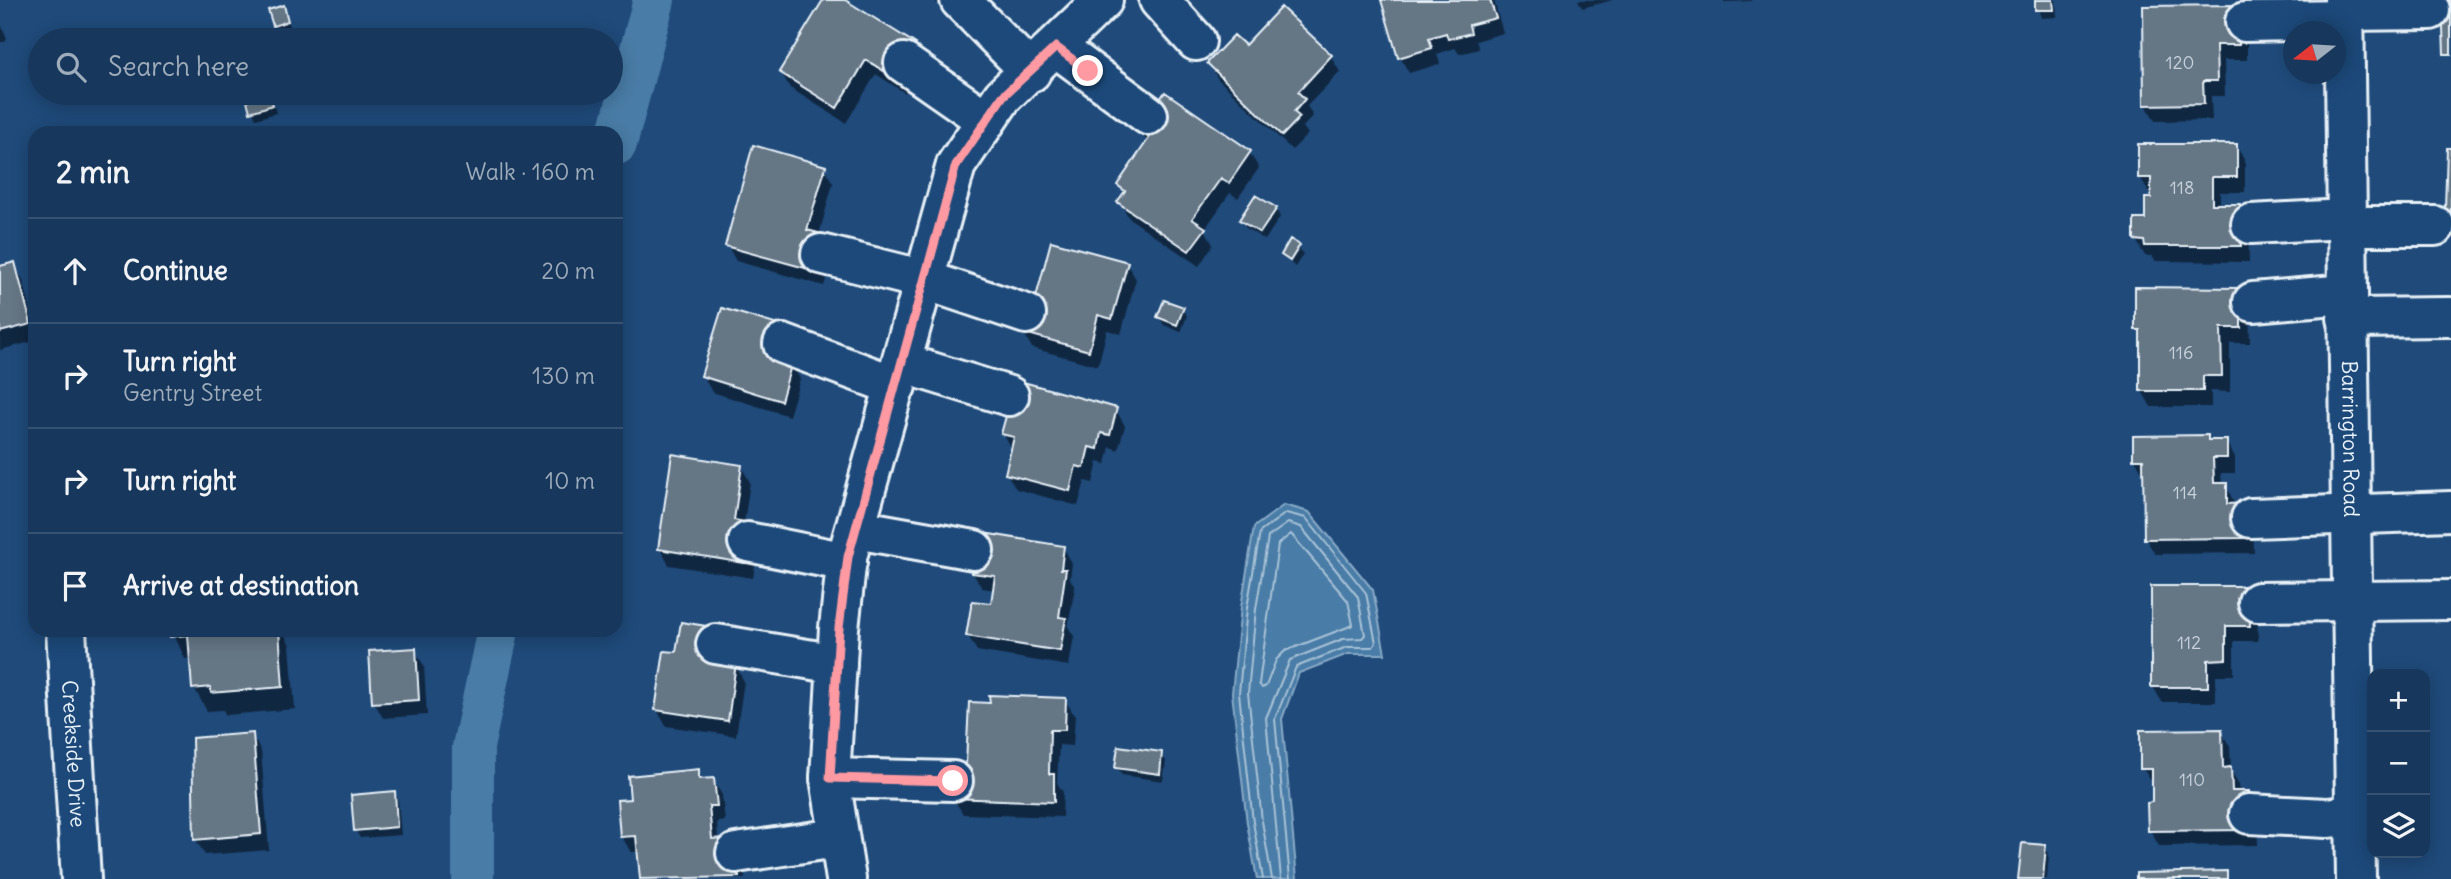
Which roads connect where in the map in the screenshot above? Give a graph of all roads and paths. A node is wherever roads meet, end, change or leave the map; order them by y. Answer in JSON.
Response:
{"nodes":[{"id":1,"x":960,"y":0,"type":"edge"},
{"id":2,"x":1103,"y":0,"type":"edge"},
{"id":3,"x":1159,"y":0,"type":"edge"},
{"id":4,"x":2430,"y":10,"type":"dead end"},
{"id":5,"x":2344,"y":11,"type":"edge"},
{"id":6,"x":2245,"y":22,"type":"dead end"},
{"id":7,"x":1196,"y":41,"type":"dead end"},
{"id":8,"x":1044,"y":59,"type":"junction"},
{"id":9,"x":904,"y":63,"type":"dead end"},
{"id":10,"x":1148,"y":115,"type":"dead end"},
{"id":11,"x":986,"y":120,"type":"junction"},
{"id":12,"x":2346,"y":222,"type":"junction"},
{"id":13,"x":2251,"y":224,"type":"dead end"},
{"id":14,"x":2435,"y":226,"type":"dead end"},
{"id":15,"x":821,"y":254,"type":"dead end"},
{"id":16,"x":925,"y":280,"type":"junction"},
{"id":17,"x":2253,"y":303,"type":"dead end"},
{"id":18,"x":2347,"y":307,"type":"junction"},
{"id":19,"x":1026,"y":314,"type":"dead end"},
{"id":20,"x":2450,"y":317,"type":"edge"},
{"id":21,"x":783,"y":344,"type":"dead end"},
{"id":22,"x":899,"y":375,"type":"junction"},
{"id":23,"x":1009,"y":396,"type":"dead end"},
{"id":24,"x":2451,"y":511,"type":"edge"},
{"id":25,"x":2349,"y":515,"type":"junction"},
{"id":26,"x":2250,"y":518,"type":"dead end"},
{"id":27,"x":748,"y":542,"type":"dead end"},
{"id":28,"x":851,"y":545,"type":"junction"},
{"id":29,"x":974,"y":550,"type":"dead end"},
{"id":30,"x":2451,"y":600,"type":"edge"},
{"id":31,"x":2350,"y":602,"type":"junction"},
{"id":32,"x":2258,"y":603,"type":"dead end"},
{"id":33,"x":66,"y":637,"type":"edge"},
{"id":34,"x":716,"y":644,"type":"dead end"},
{"id":35,"x":837,"y":664,"type":"junction"},
{"id":36,"x":830,"y":778,"type":"junction"},
{"id":37,"x":953,"y":781,"type":"dead end"},
{"id":38,"x":2249,"y":814,"type":"dead end"},
{"id":39,"x":2354,"y":815,"type":"junction"},
{"id":40,"x":837,"y":838,"type":"junction"},
{"id":41,"x":736,"y":853,"type":"dead end"},
{"id":42,"x":80,"y":879,"type":"edge"},
{"id":43,"x":846,"y":879,"type":"edge"},
{"id":44,"x":2356,"y":879,"type":"edge"}],
"edges":[{"from":1,"to":8,"type":"street"},
{"from":2,"to":8,"type":"street"},
{"from":3,"to":7,"type":"street"},
{"from":4,"to":5,"type":"street"},
{"from":5,"to":6,"type":"street"},
{"from":5,"to":12,"type":"street","name":"Barrington Road"},
{"from":8,"to":10,"type":"street"},
{"from":8,"to":11,"type":"street"},
{"from":9,"to":11,"type":"street"},
{"from":11,"to":16,"type":"street"},
{"from":12,"to":13,"type":"street"},
{"from":12,"to":14,"type":"street"},
{"from":12,"to":18,"type":"street","name":"Barrington Road"},
{"from":15,"to":16,"type":"street"},
{"from":16,"to":19,"type":"street"},
{"from":16,"to":22,"type":"street"},
{"from":17,"to":18,"type":"street"},
{"from":18,"to":20,"type":"street"},
{"from":18,"to":25,"type":"street","name":"Barrington Road"},
{"from":21,"to":22,"type":"street"},
{"from":22,"to":23,"type":"street"},
{"from":22,"to":28,"type":"street"},
{"from":24,"to":25,"type":"street"},
{"from":25,"to":26,"type":"street"},
{"from":25,"to":31,"type":"street","name":"Barrington Road"},
{"from":27,"to":28,"type":"street"},
{"from":28,"to":29,"type":"street"},
{"from":28,"to":35,"type":"street"},
{"from":30,"to":31,"type":"street"},
{"from":31,"to":32,"type":"street"},
{"from":31,"to":39,"type":"street","name":"Barrington Road"},
{"from":33,"to":42,"type":"street","name":"Creekside Drive"},
{"from":34,"to":35,"type":"street"},
{"from":35,"to":36,"type":"street"},
{"from":36,"to":37,"type":"street"},
{"from":36,"to":40,"type":"street"},
{"from":38,"to":39,"type":"street"},
{"from":39,"to":44,"type":"street","name":"Barrington Road"},
{"from":40,"to":41,"type":"street"},
{"from":40,"to":43,"type":"street"}]}
